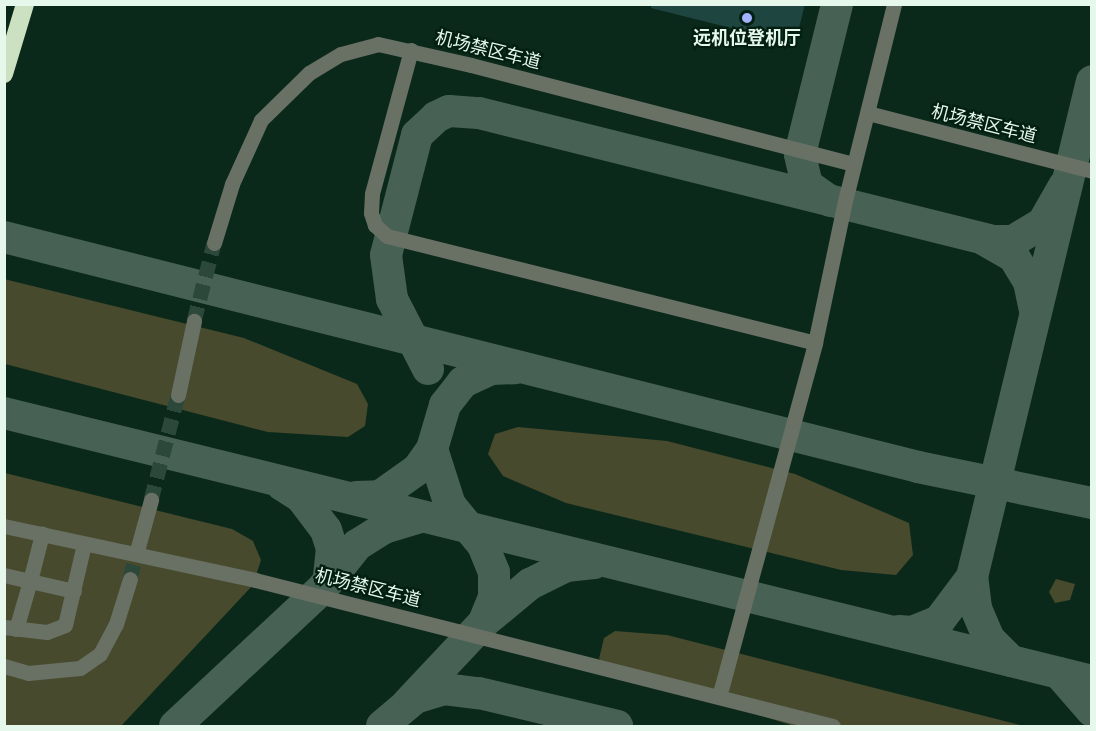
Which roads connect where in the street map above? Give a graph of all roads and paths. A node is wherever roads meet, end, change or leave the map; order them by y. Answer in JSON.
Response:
{"nodes":[{"id":1,"x":25,"y":4,"type":"edge"},
{"id":2,"x":894,"y":4,"type":"edge"},
{"id":3,"x":411,"y":50,"type":"junction"},
{"id":4,"x":4,"y":74,"type":"edge"},
{"id":5,"x":868,"y":114,"type":"junction"},
{"id":6,"x":853,"y":164,"type":"junction"},
{"id":7,"x":1092,"y":171,"type":"edge"},
{"id":8,"x":214,"y":243,"type":"tunnel mouth"},
{"id":9,"x":194,"y":321,"type":"tunnel mouth"},
{"id":10,"x":815,"y":343,"type":"junction"},
{"id":11,"x":178,"y":395,"type":"tunnel mouth"},
{"id":12,"x":151,"y":500,"type":"tunnel mouth"},
{"id":13,"x":4,"y":526,"type":"edge"},
{"id":14,"x":42,"y":534,"type":"junction"},
{"id":15,"x":84,"y":544,"type":"junction"},
{"id":16,"x":138,"y":547,"type":"tunnel mouth"},
{"id":17,"x":4,"y":575,"type":"edge"},
{"id":18,"x":130,"y":579,"type":"tunnel mouth"},
{"id":19,"x":30,"y":581,"type":"junction"},
{"id":20,"x":74,"y":591,"type":"junction"},
{"id":21,"x":10,"y":628,"type":"edge"},
{"id":22,"x":4,"y":666,"type":"edge"},
{"id":23,"x":719,"y":696,"type":"junction"},
{"id":24,"x":833,"y":726,"type":"edge"}],
"edges":[{"from":1,"to":4,"type":"highway"},
{"from":2,"to":5,"type":"lane"},
{"from":3,"to":6,"type":"lane","name":"机场禁区车道"},
{"from":3,"to":8,"type":"lane","name":"机场禁区车道"},
{"from":3,"to":10,"type":"lane"},
{"from":5,"to":6,"type":"lane"},
{"from":5,"to":7,"type":"lane","name":"机场禁区车道"},
{"from":6,"to":10,"type":"lane"},
{"from":9,"to":11,"type":"lane"},
{"from":10,"to":23,"type":"lane"},
{"from":12,"to":16,"type":"lane"},
{"from":13,"to":14,"type":"lane","name":"机场禁区车道"},
{"from":14,"to":15,"type":"lane","name":"机场禁区车道"},
{"from":14,"to":19,"type":"lane"},
{"from":15,"to":20,"type":"lane"},
{"from":15,"to":23,"type":"lane","name":"机场禁区车道"},
{"from":17,"to":19,"type":"lane"},
{"from":18,"to":22,"type":"lane"},
{"from":19,"to":20,"type":"lane"},
{"from":19,"to":21,"type":"lane"},
{"from":20,"to":21,"type":"lane"},
{"from":23,"to":24,"type":"lane","name":"机场禁区车道"}]}
